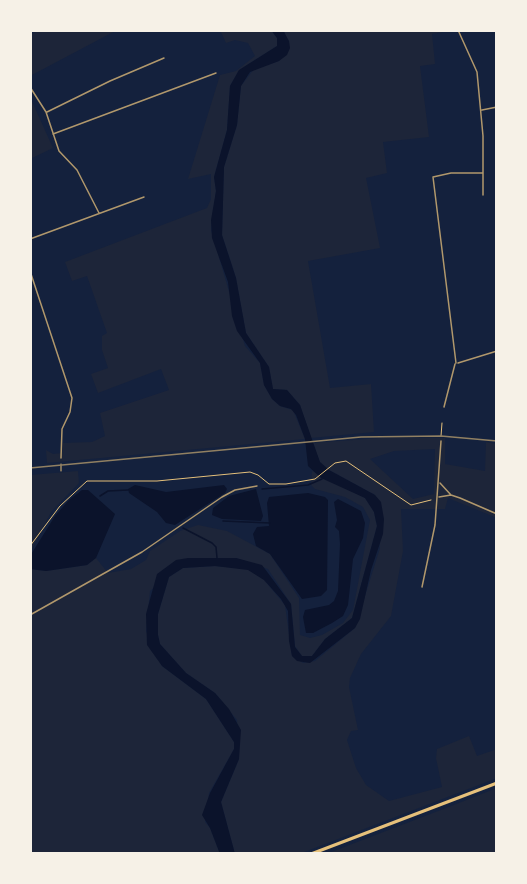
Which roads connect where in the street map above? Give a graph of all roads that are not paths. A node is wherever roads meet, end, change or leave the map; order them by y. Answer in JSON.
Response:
{"nodes":[{"id":1,"x":458,"y":30,"type":"edge"},
{"id":2,"x":164,"y":58,"type":"dead end"},
{"id":3,"x":216,"y":73,"type":"dead end"},
{"id":4,"x":30,"y":87,"type":"edge"},
{"id":5,"x":497,"y":107,"type":"edge"},
{"id":6,"x":481,"y":110,"type":"junction"},
{"id":7,"x":46,"y":112,"type":"junction"},
{"id":8,"x":53,"y":134,"type":"junction"},
{"id":9,"x":482,"y":173,"type":"junction"},
{"id":10,"x":483,"y":195,"type":"dead end"},
{"id":11,"x":144,"y":197,"type":"dead end"},
{"id":12,"x":99,"y":213,"type":"junction"},
{"id":13,"x":30,"y":239,"type":"edge"},
{"id":14,"x":30,"y":271,"type":"edge"},
{"id":15,"x":497,"y":351,"type":"edge"},
{"id":16,"x":456,"y":363,"type":"junction"},
{"id":17,"x":444,"y":407,"type":"dead end"},
{"id":18,"x":441,"y":441,"type":"road end"},
{"id":19,"x":61,"y":458,"type":"road end"},
{"id":20,"x":439,"y":481,"type":"junction"},
{"id":21,"x":257,"y":486,"type":"dead end"},
{"id":22,"x":451,"y":495,"type":"junction"},
{"id":23,"x":438,"y":497,"type":"junction"},
{"id":24,"x":497,"y":514,"type":"edge"},
{"id":25,"x":422,"y":587,"type":"dead end"},
{"id":26,"x":30,"y":615,"type":"edge"},
{"id":27,"x":497,"y":783,"type":"edge"},
{"id":28,"x":311,"y":854,"type":"edge"}],
"edges":[{"from":1,"to":6,"type":"street"},
{"from":2,"to":7,"type":"street"},
{"from":3,"to":8,"type":"street"},
{"from":4,"to":7,"type":"street"},
{"from":5,"to":6,"type":"street"},
{"from":6,"to":9,"type":"street"},
{"from":7,"to":8,"type":"street"},
{"from":8,"to":12,"type":"street"},
{"from":9,"to":10,"type":"street"},
{"from":9,"to":16,"type":"street"},
{"from":11,"to":12,"type":"street"},
{"from":12,"to":13,"type":"street"},
{"from":14,"to":19,"type":"street"},
{"from":15,"to":16,"type":"street"},
{"from":16,"to":17,"type":"street"},
{"from":18,"to":20,"type":"street"},
{"from":20,"to":22,"type":"street"},
{"from":20,"to":23,"type":"street"},
{"from":21,"to":26,"type":"street"},
{"from":22,"to":23,"type":"street"},
{"from":22,"to":24,"type":"street"},
{"from":23,"to":25,"type":"street"},
{"from":27,"to":28,"type":"highway"}]}
